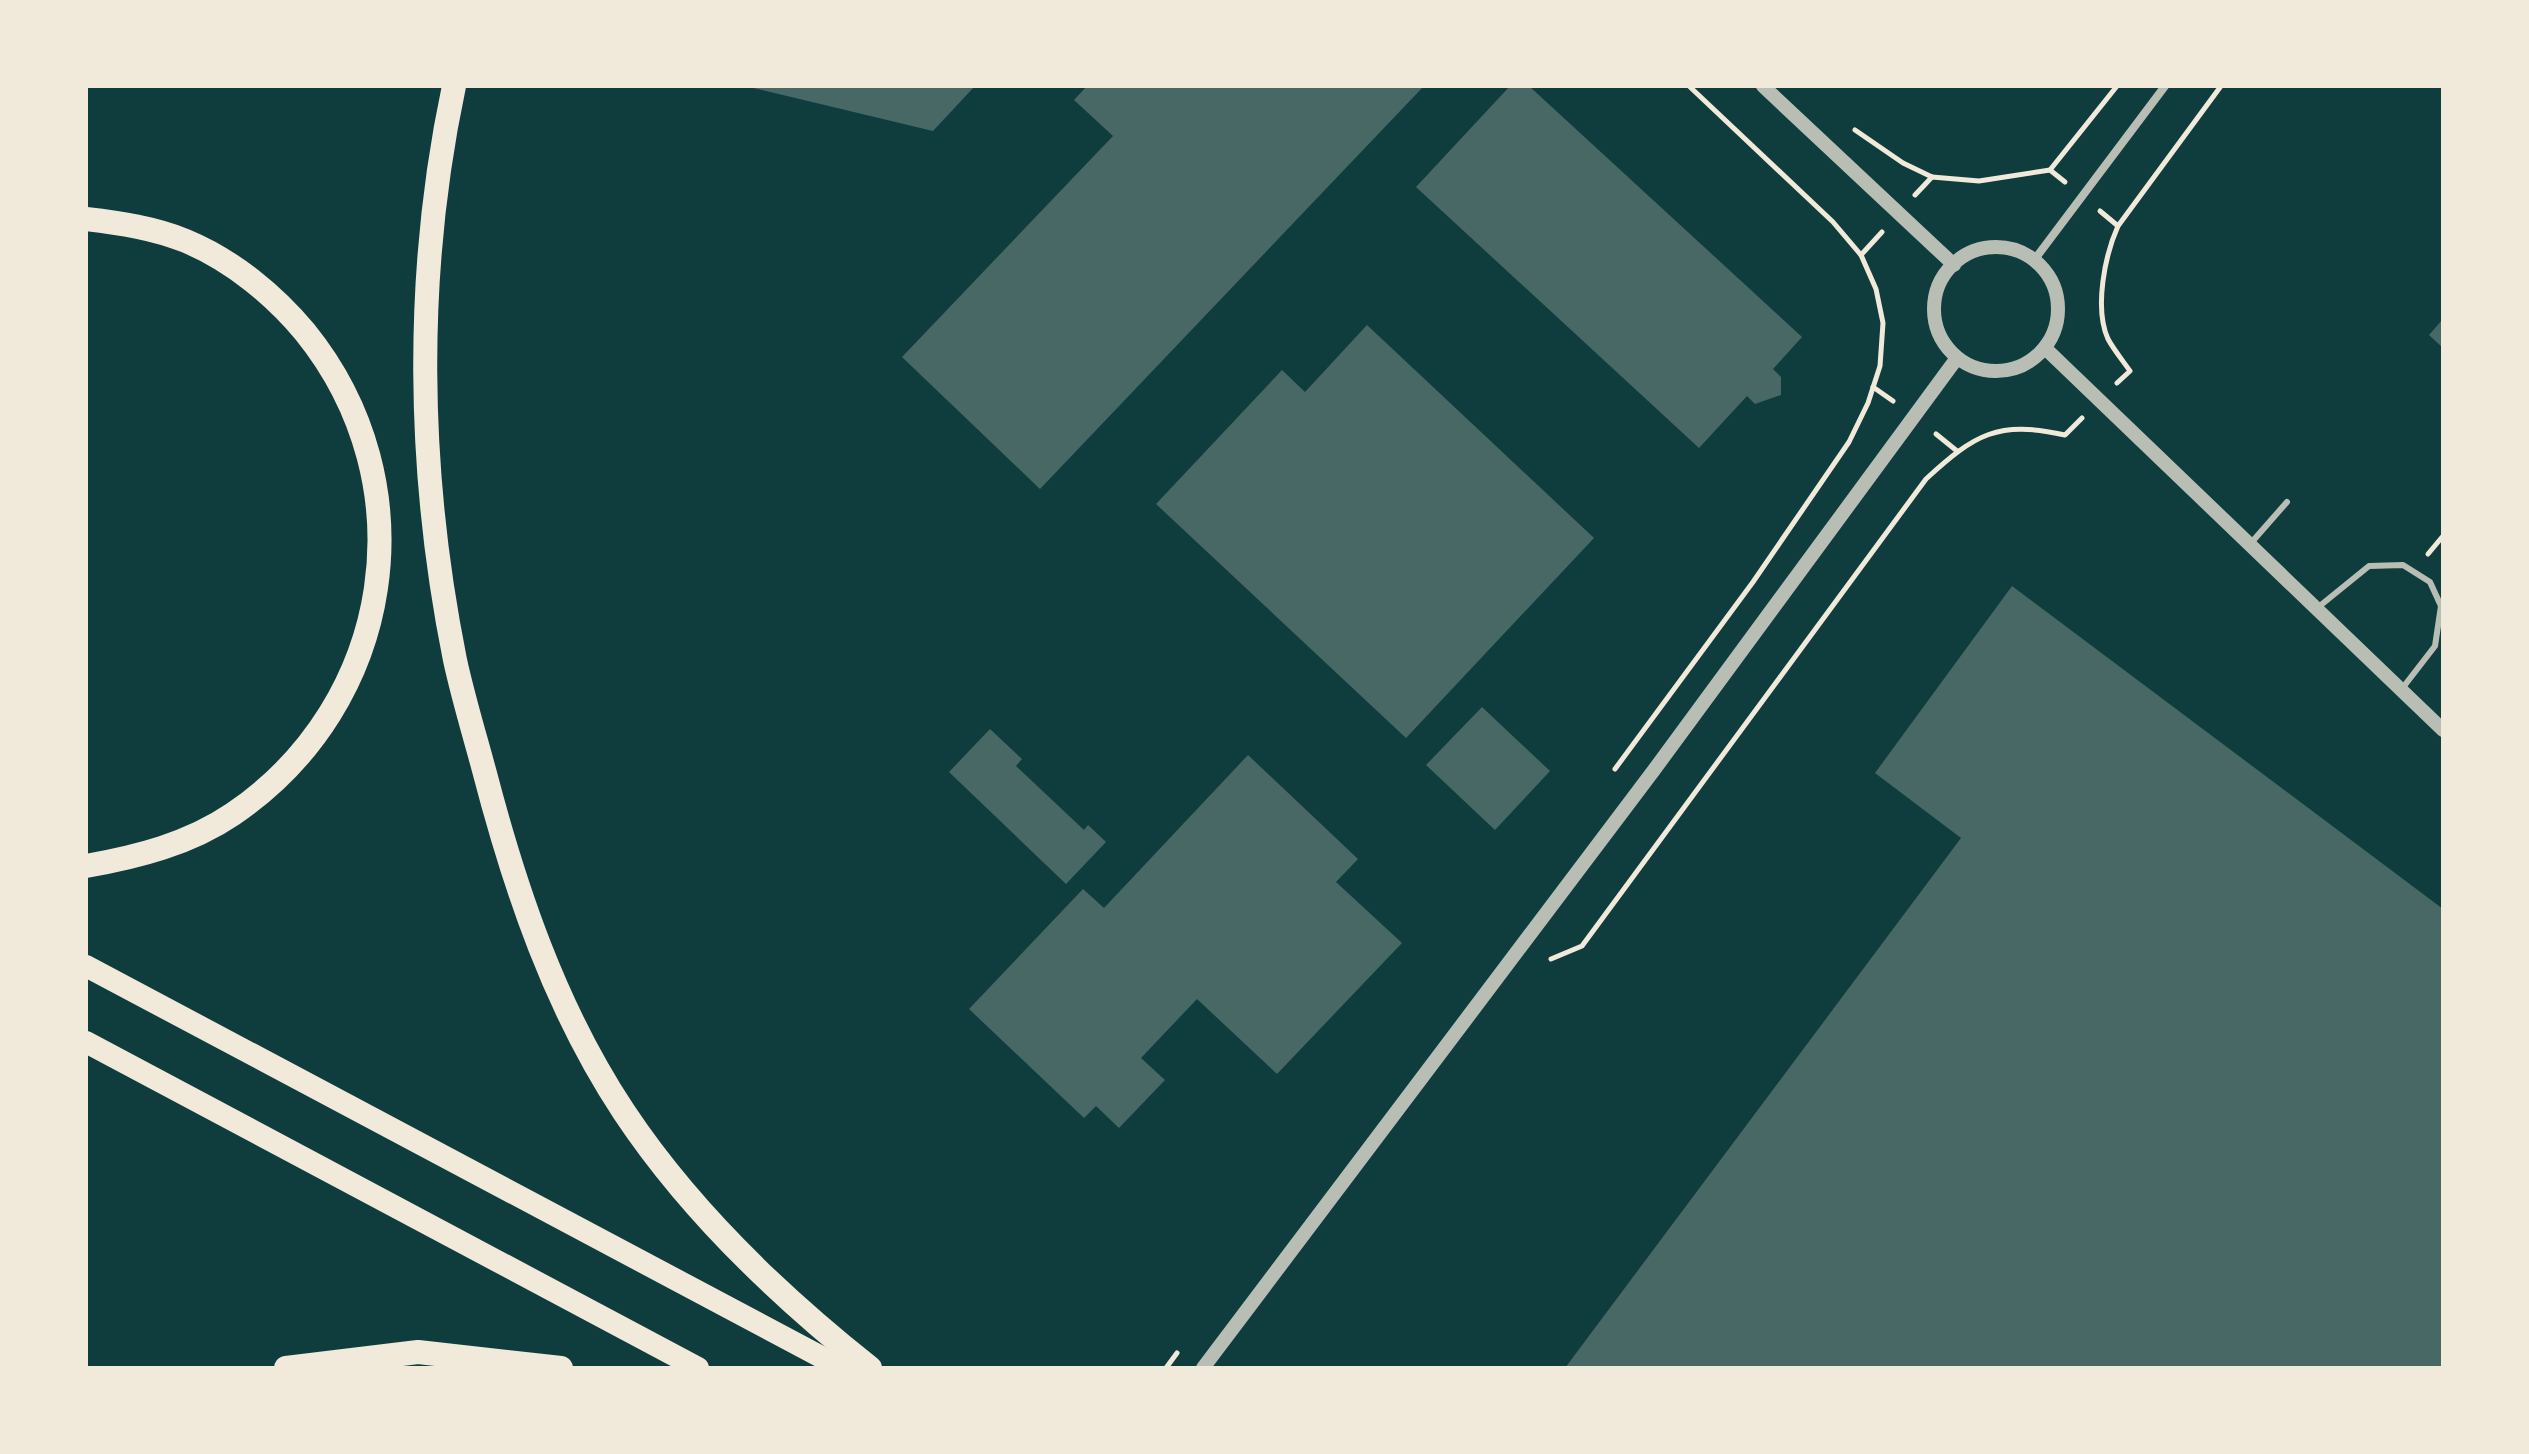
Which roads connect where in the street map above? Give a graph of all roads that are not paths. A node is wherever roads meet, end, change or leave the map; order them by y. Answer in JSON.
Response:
{"nodes":[{"id":1,"x":454,"y":86,"type":"edge"},
{"id":2,"x":1763,"y":86,"type":"edge"},
{"id":3,"x":2165,"y":86,"type":"edge"},
{"id":4,"x":86,"y":219,"type":"edge"},
{"id":5,"x":2035,"y":259,"type":"junction"},
{"id":6,"x":1954,"y":265,"type":"junction"},
{"id":7,"x":2046,"y":349,"type":"junction"},
{"id":8,"x":1957,"y":358,"type":"junction"},
{"id":9,"x":2287,"y":502,"type":"dead end"},
{"id":10,"x":2249,"y":546,"type":"junction"},
{"id":11,"x":2316,"y":609,"type":"junction"},
{"id":12,"x":2401,"y":690,"type":"junction"},
{"id":13,"x":2443,"y":730,"type":"edge"},
{"id":14,"x":86,"y":866,"type":"edge"},
{"id":15,"x":86,"y":966,"type":"edge"},
{"id":16,"x":86,"y":1042,"type":"edge"},
{"id":17,"x":286,"y":1368,"type":"edge"},
{"id":18,"x":561,"y":1368,"type":"edge"},
{"id":19,"x":698,"y":1368,"type":"edge"},
{"id":20,"x":842,"y":1368,"type":"edge"},
{"id":21,"x":870,"y":1368,"type":"edge"},
{"id":22,"x":1203,"y":1368,"type":"edge"}],
"edges":[{"from":1,"to":21,"type":"highway"},
{"from":2,"to":6,"type":"street"},
{"from":3,"to":5,"type":"street"},
{"from":4,"to":14,"type":"highway"},
{"from":5,"to":6,"type":"street"},
{"from":5,"to":7,"type":"street"},
{"from":6,"to":8,"type":"street"},
{"from":7,"to":8,"type":"street"},
{"from":7,"to":10,"type":"street"},
{"from":8,"to":22,"type":"street"},
{"from":9,"to":10,"type":"lane"},
{"from":10,"to":11,"type":"street"},
{"from":11,"to":12,"type":"street"},
{"from":11,"to":12,"type":"lane"},
{"from":12,"to":13,"type":"street"},
{"from":15,"to":20,"type":"highway"},
{"from":16,"to":19,"type":"highway"},
{"from":17,"to":18,"type":"highway"}]}
